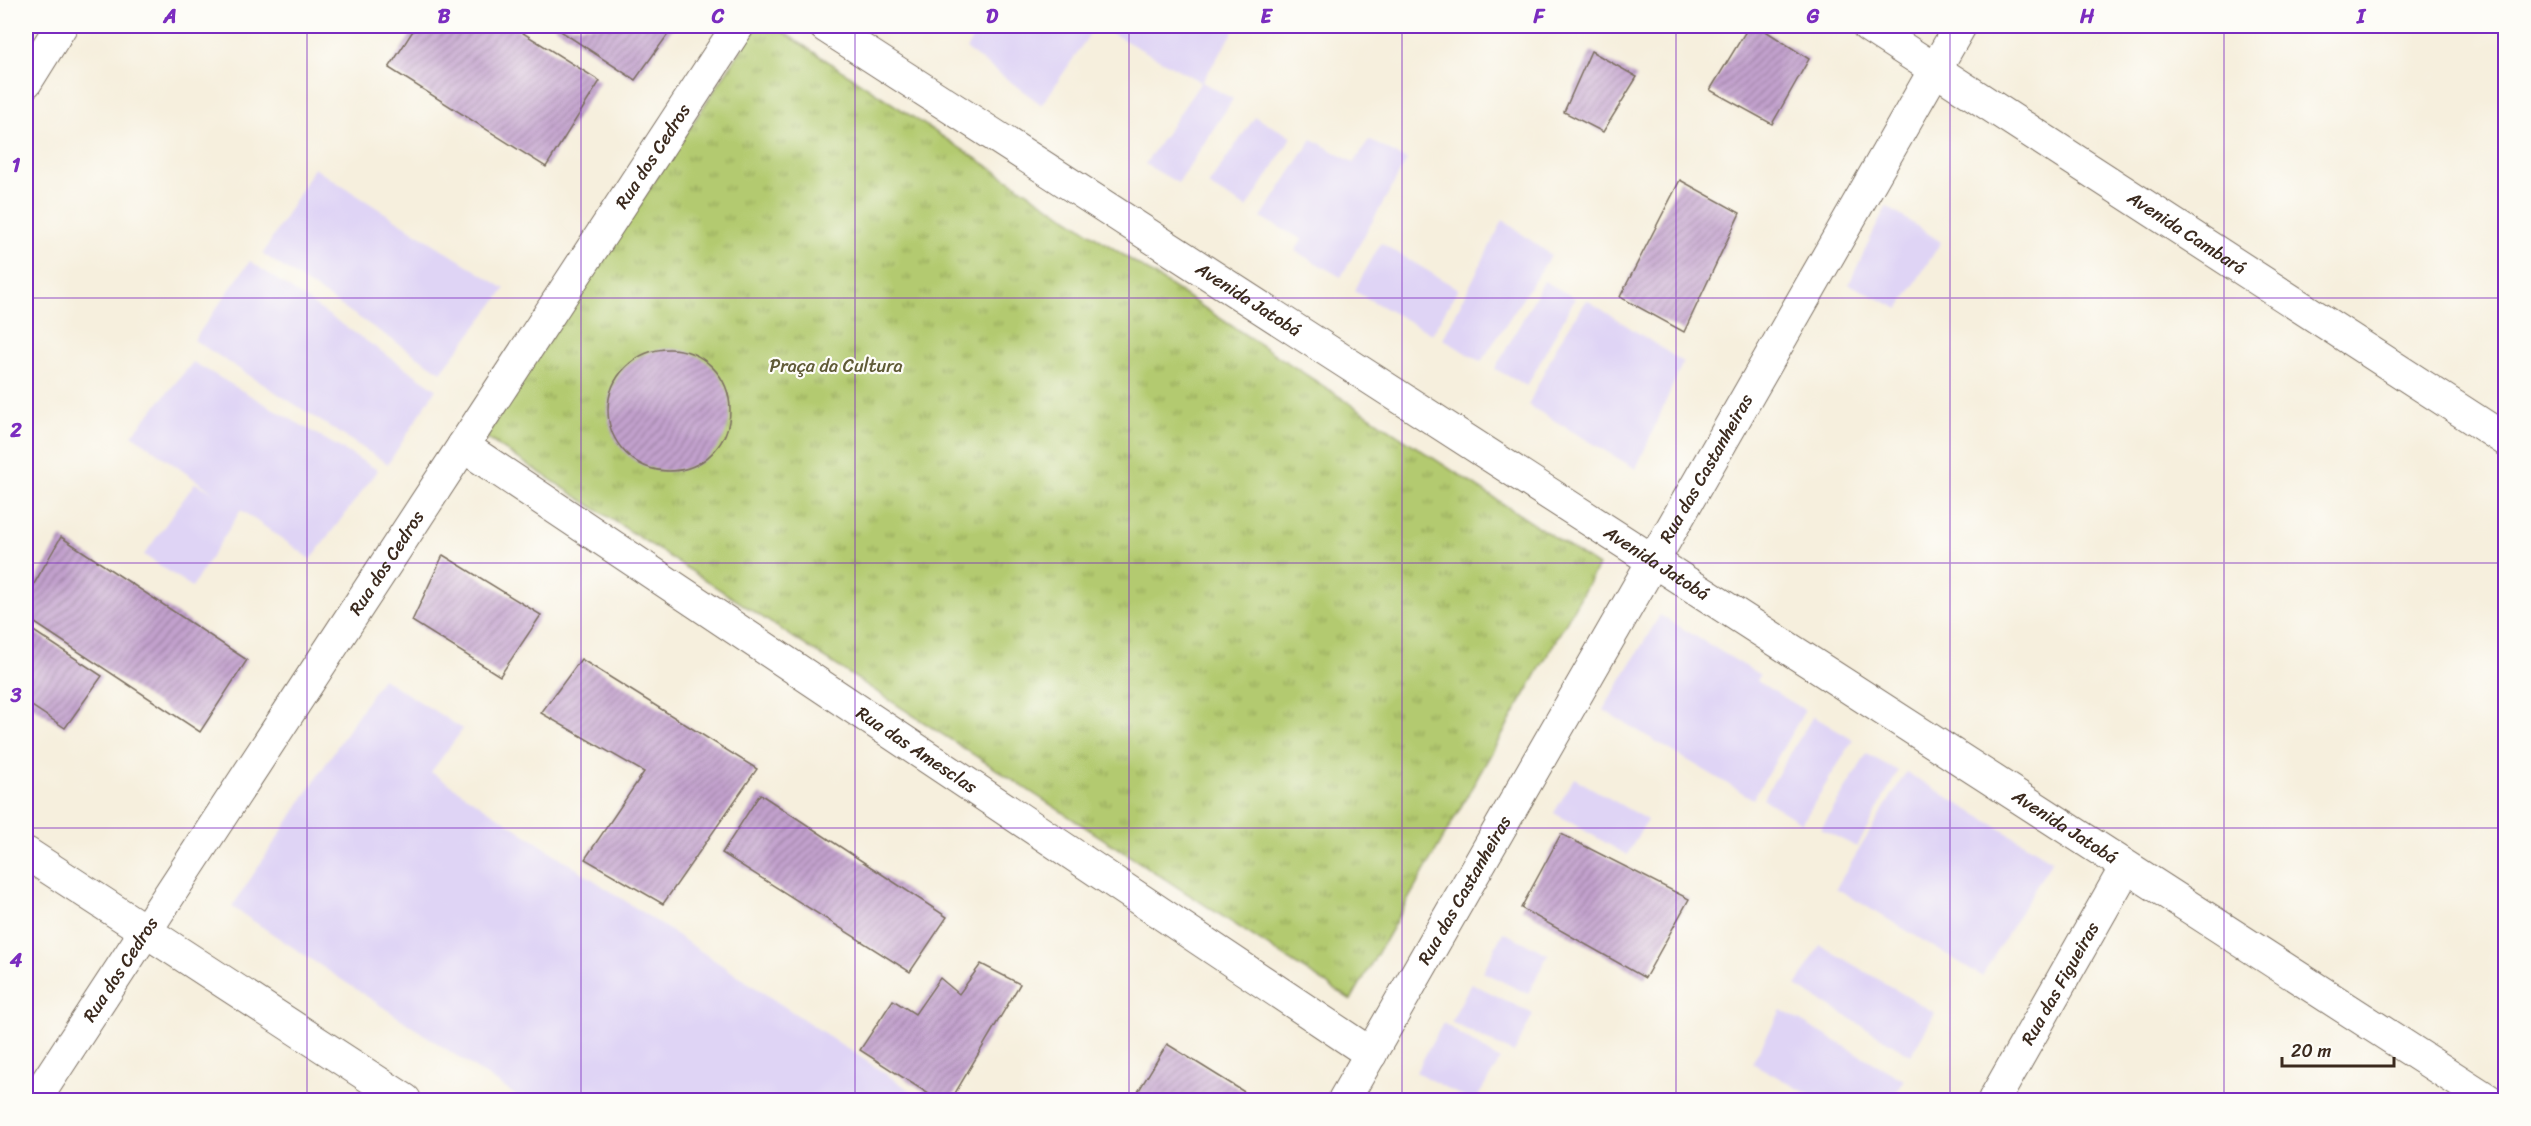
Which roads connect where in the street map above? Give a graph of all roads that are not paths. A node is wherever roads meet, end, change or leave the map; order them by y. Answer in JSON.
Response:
{"nodes":[{"id":1,"x":61,"y":26,"type":"edge"},
{"id":2,"x":738,"y":26,"type":"edge"},
{"id":3,"x":825,"y":26,"type":"edge"},
{"id":4,"x":1868,"y":26,"type":"edge"},
{"id":5,"x":1960,"y":26,"type":"edge"},
{"id":6,"x":1935,"y":69,"type":"junction"},
{"id":7,"x":26,"y":82,"type":"edge"},
{"id":8,"x":2505,"y":440,"type":"edge"},
{"id":9,"x":463,"y":446,"type":"junction"},
{"id":10,"x":1653,"y":561,"type":"junction"},
{"id":11,"x":26,"y":853,"type":"edge"},
{"id":12,"x":2126,"y":867,"type":"junction"},
{"id":13,"x":146,"y":931,"type":"junction"},
{"id":14,"x":1371,"y":1054,"type":"junction"},
{"id":15,"x":35,"y":1101,"type":"edge"},
{"id":16,"x":405,"y":1101,"type":"edge"},
{"id":17,"x":1344,"y":1101,"type":"edge"},
{"id":18,"x":1994,"y":1101,"type":"edge"},
{"id":19,"x":2488,"y":1101,"type":"edge"}],
"edges":[{"from":1,"to":7,"type":"street"},
{"from":2,"to":9,"type":"street","name":"Rua dos Cedros"},
{"from":3,"to":10,"type":"street","name":"Avenida Jatobá"},
{"from":4,"to":6,"type":"street","name":"Avenida Cambará"},
{"from":5,"to":6,"type":"street","name":"Rua das Castanheiras"},
{"from":6,"to":8,"type":"street","name":"Avenida Cambará"},
{"from":6,"to":10,"type":"street","name":"Rua das Castanheiras"},
{"from":9,"to":13,"type":"street","name":"Rua dos Cedros"},
{"from":9,"to":14,"type":"street","name":"Rua das Amesclas"},
{"from":10,"to":12,"type":"street","name":"Avenida Jatobá"},
{"from":10,"to":14,"type":"street","name":"Rua das Castanheiras"},
{"from":11,"to":13,"type":"street"},
{"from":12,"to":18,"type":"street","name":"Rua das Figueiras"},
{"from":12,"to":19,"type":"street","name":"Avenida Jatobá"},
{"from":13,"to":15,"type":"street","name":"Rua dos Cedros"},
{"from":13,"to":16,"type":"street"},
{"from":14,"to":17,"type":"street","name":"Rua das Castanheiras"}]}
